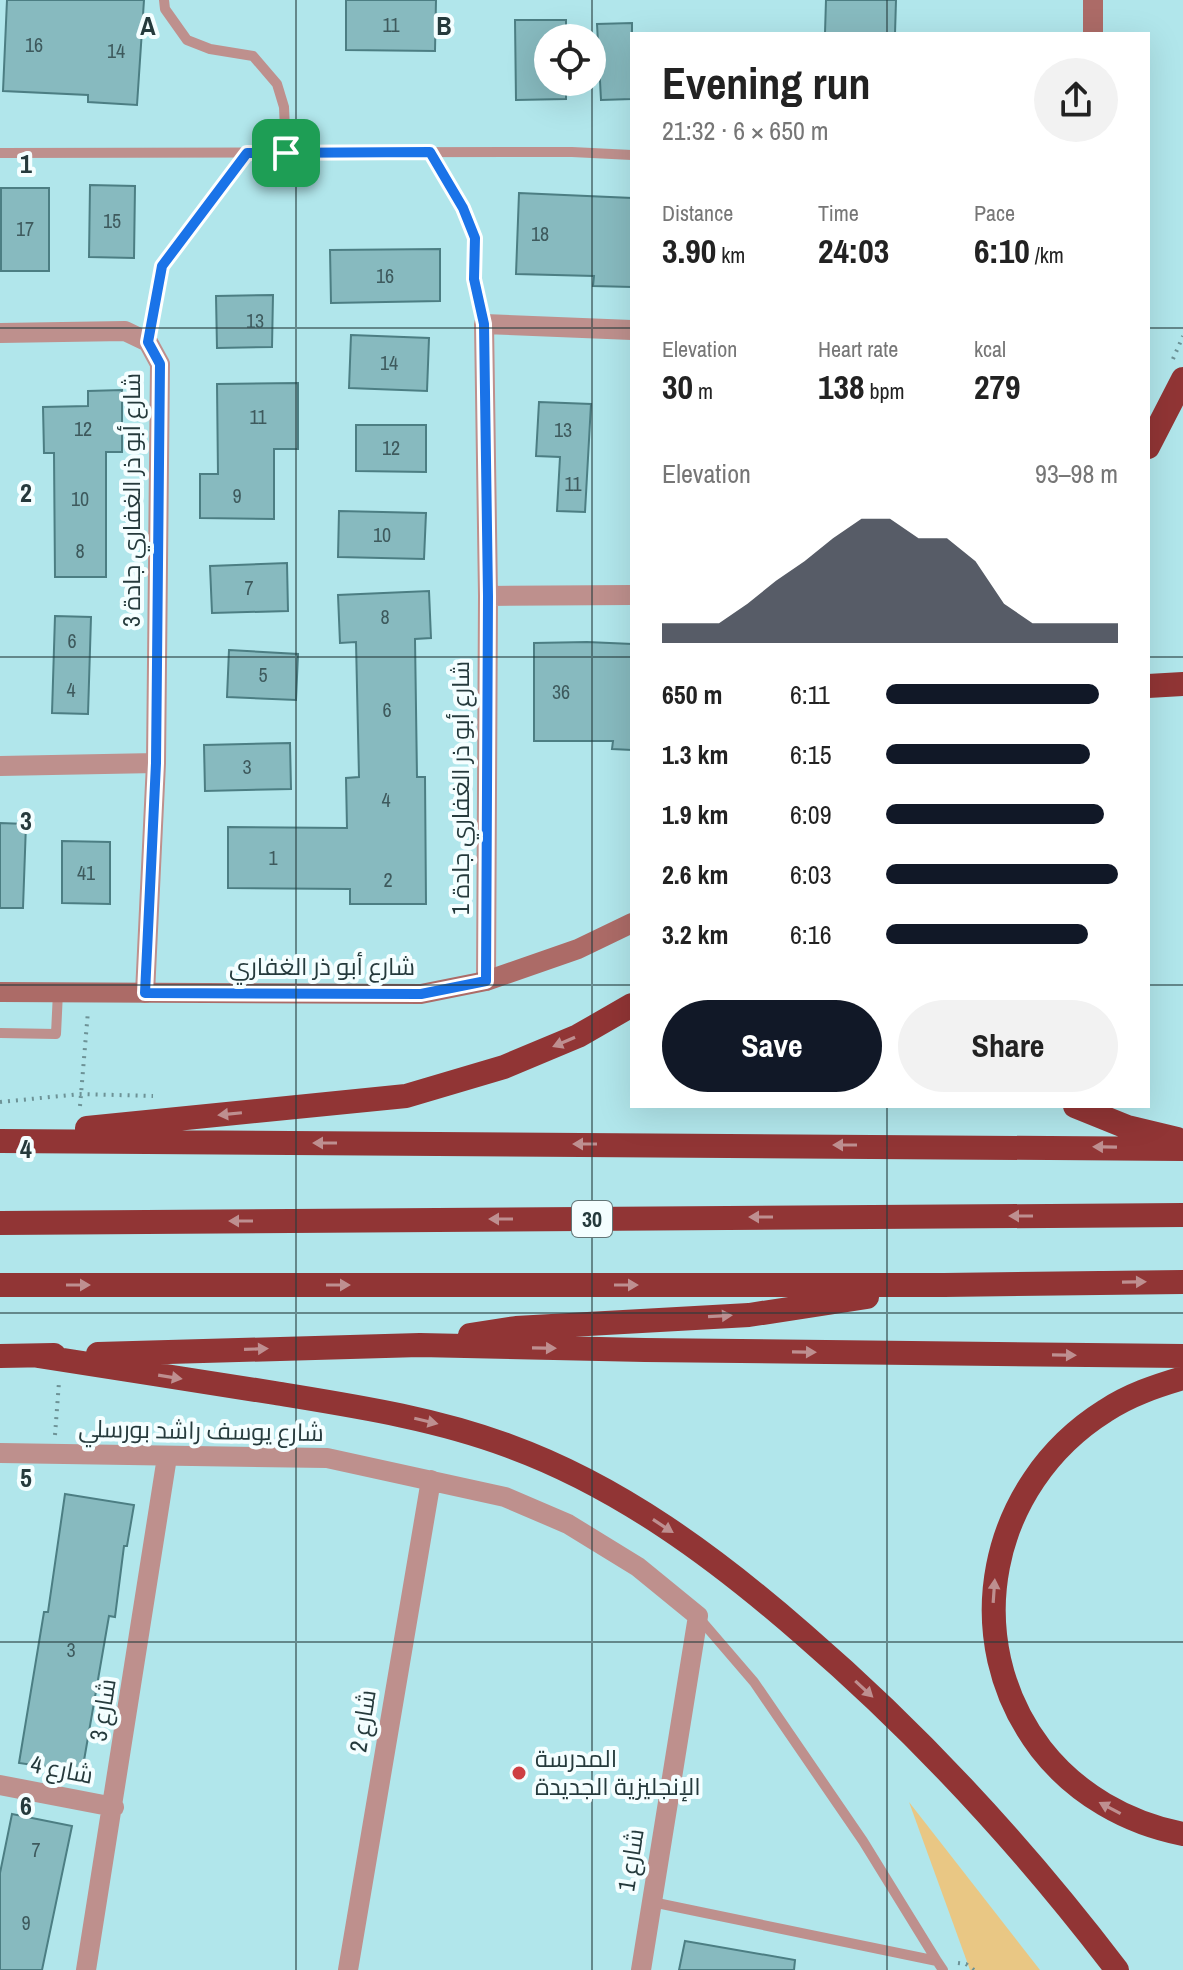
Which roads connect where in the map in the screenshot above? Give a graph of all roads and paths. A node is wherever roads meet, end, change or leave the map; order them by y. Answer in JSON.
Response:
{"nodes":[{"id":1,"x":164,"y":0,"type":"edge"},
{"id":2,"x":1093,"y":0,"type":"edge"},
{"id":3,"x":1093,"y":32,"type":"edge"},
{"id":4,"x":430,"y":152,"type":"junction"},
{"id":5,"x":0,"y":153,"type":"edge"},
{"id":6,"x":247,"y":153,"type":"junction"},
{"id":7,"x":286,"y":153,"type":"junction"},
{"id":8,"x":630,"y":155,"type":"edge"},
{"id":9,"x":484,"y":324,"type":"junction"},
{"id":10,"x":630,"y":330,"type":"edge"},
{"id":11,"x":0,"y":333,"type":"edge"},
{"id":12,"x":148,"y":342,"type":"junction"},
{"id":13,"x":1183,"y":379,"type":"edge"},
{"id":14,"x":1150,"y":443,"type":"edge"},
{"id":15,"x":630,"y":595,"type":"edge"},
{"id":16,"x":488,"y":596,"type":"junction"},
{"id":17,"x":1183,"y":684,"type":"edge"},
{"id":18,"x":1150,"y":686,"type":"edge"},
{"id":19,"x":156,"y":763,"type":"junction"},
{"id":20,"x":0,"y":766,"type":"edge"},
{"id":21,"x":630,"y":924,"type":"edge"},
{"id":22,"x":486,"y":981,"type":"junction"},
{"id":23,"x":0,"y":992,"type":"edge"},
{"id":24,"x":58,"y":992,"type":"junction"},
{"id":25,"x":89,"y":992,"type":"junction"},
{"id":26,"x":145,"y":993,"type":"junction"},
{"id":27,"x":630,"y":1006,"type":"edge"},
{"id":28,"x":0,"y":1033,"type":"edge"},
{"id":29,"x":81,"y":1094,"type":"junction"},
{"id":30,"x":156,"y":1096,"type":"dead end"},
{"id":31,"x":0,"y":1102,"type":"edge"},
{"id":32,"x":1080,"y":1108,"type":"edge"},
{"id":33,"x":0,"y":1139,"type":"edge"},
{"id":34,"x":1183,"y":1140,"type":"edge"},
{"id":35,"x":1183,"y":1149,"type":"edge"},
{"id":36,"x":1183,"y":1215,"type":"edge"},
{"id":37,"x":0,"y":1223,"type":"edge"},
{"id":38,"x":1183,"y":1282,"type":"edge"},
{"id":39,"x":0,"y":1285,"type":"edge"},
{"id":40,"x":944,"y":1285,"type":"junction"},
{"id":41,"x":420,"y":1345,"type":"junction"},
{"id":42,"x":0,"y":1356,"type":"edge"},
{"id":43,"x":38,"y":1356,"type":"junction"},
{"id":44,"x":1183,"y":1356,"type":"edge"},
{"id":45,"x":1183,"y":1378,"type":"edge"},
{"id":46,"x":59,"y":1382,"type":"dead end"},
{"id":47,"x":0,"y":1453,"type":"edge"},
{"id":48,"x":54,"y":1454,"type":"junction"},
{"id":49,"x":167,"y":1457,"type":"junction"},
{"id":50,"x":431,"y":1480,"type":"junction"},
{"id":51,"x":698,"y":1616,"type":"junction"},
{"id":52,"x":0,"y":1785,"type":"edge"},
{"id":53,"x":114,"y":1807,"type":"junction"},
{"id":54,"x":1183,"y":1834,"type":"edge"},
{"id":55,"x":650,"y":1901,"type":"junction"},
{"id":56,"x":940,"y":1965,"type":"edge"},
{"id":57,"x":86,"y":1970,"type":"edge"},
{"id":58,"x":348,"y":1970,"type":"edge"},
{"id":59,"x":641,"y":1970,"type":"edge"},
{"id":60,"x":1117,"y":1970,"type":"edge"}],
"edges":[{"from":1,"to":7,"type":"lane"},
{"from":2,"to":3,"type":"street"},
{"from":4,"to":7,"type":"lane"},
{"from":4,"to":8,"type":"lane"},
{"from":4,"to":9,"type":"lane"},
{"from":5,"to":6,"type":"lane"},
{"from":6,"to":7,"type":"lane"},
{"from":6,"to":12,"type":"path"},
{"from":9,"to":10,"type":"street"},
{"from":9,"to":16,"type":"street","name":"شارع أبو ذر الغفاري جادة 1"},
{"from":11,"to":12,"type":"street","name":"شارع أبو ذر الغفاري جادة 3"},
{"from":12,"to":19,"type":"street","name":"شارع أبو ذر الغفاري جادة 3"},
{"from":13,"to":14,"type":"highway"},
{"from":15,"to":16,"type":"street"},
{"from":16,"to":22,"type":"street","name":"شارع أبو ذر الغفاري جادة 1"},
{"from":17,"to":18,"type":"highway"},
{"from":19,"to":20,"type":"street"},
{"from":19,"to":26,"type":"street","name":"شارع أبو ذر الغفاري جادة 3"},
{"from":21,"to":22,"type":"street","name":"شارع أبو ذر الغفاري"},
{"from":22,"to":26,"type":"street","name":"شارع أبو ذر الغفاري"},
{"from":23,"to":24,"type":"street","name":"شارع أبو ذر الغفاري"},
{"from":24,"to":25,"type":"street","name":"شارع أبو ذر الغفاري"},
{"from":24,"to":28,"type":"lane"},
{"from":25,"to":26,"type":"street","name":"شارع أبو ذر الغفاري"},
{"from":25,"to":29,"type":"path"},
{"from":27,"to":33,"type":"highway","one_way":true},
{"from":29,"to":30,"type":"path"},
{"from":29,"to":31,"type":"path"},
{"from":32,"to":34,"type":"highway"},
{"from":35,"to":33,"type":"highway","one_way":true},
{"from":36,"to":37,"type":"highway","number":"30","one_way":true},
{"from":40,"to":38,"type":"highway","one_way":true},
{"from":39,"to":40,"type":"highway","one_way":true},
{"from":41,"to":40,"type":"highway","one_way":true},
{"from":43,"to":41,"type":"highway","one_way":true},
{"from":41,"to":44,"type":"highway","one_way":true},
{"from":42,"to":43,"type":"highway"},
{"from":43,"to":60,"type":"highway","one_way":true},
{"from":54,"to":45,"type":"highway","one_way":true},
{"from":46,"to":48,"type":"path"},
{"from":47,"to":48,"type":"street","name":"شارع يوسف راشد بورسلي"},
{"from":48,"to":49,"type":"street","name":"شارع يوسف راشد بورسلي"},
{"from":49,"to":50,"type":"street","name":"شارع يوسف راشد بورسلي"},
{"from":49,"to":53,"type":"street","name":"شارع 3"},
{"from":50,"to":51,"type":"street","name":"شارع يوسف راشد بورسلي"},
{"from":50,"to":58,"type":"street","name":"شارع 2"},
{"from":51,"to":55,"type":"street","name":"شارع 1"},
{"from":51,"to":56,"type":"lane"},
{"from":52,"to":53,"type":"street","name":"شارع 4"},
{"from":53,"to":57,"type":"street","name":"شارع 3"},
{"from":55,"to":56,"type":"lane"},
{"from":55,"to":59,"type":"street","name":"شارع 1"}]}
